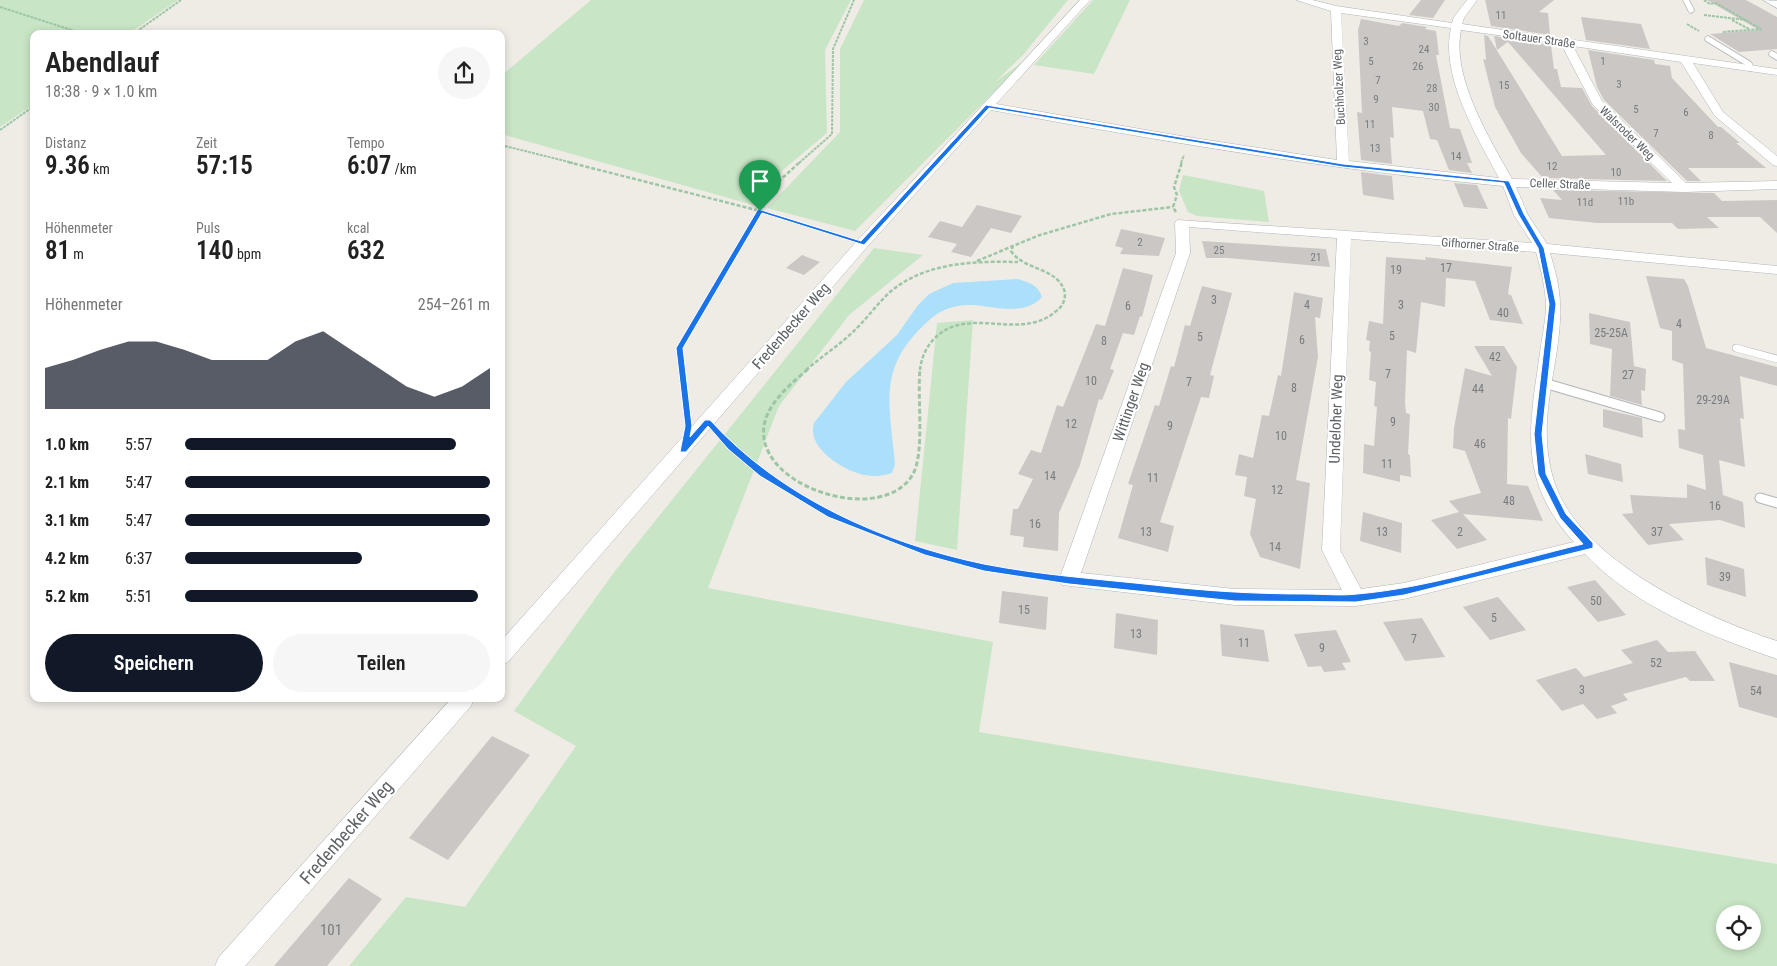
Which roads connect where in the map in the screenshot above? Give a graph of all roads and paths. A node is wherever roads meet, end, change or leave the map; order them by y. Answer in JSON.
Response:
{"nodes":[{"id":1,"x":181,"y":0,"type":"edge"},
{"id":2,"x":854,"y":0,"type":"edge"},
{"id":3,"x":1085,"y":0,"type":"edge"},
{"id":4,"x":1301,"y":0,"type":"edge"},
{"id":5,"x":1472,"y":0,"type":"edge"},
{"id":6,"x":1686,"y":0,"type":"edge"},
{"id":7,"x":1704,"y":0,"type":"edge"},
{"id":8,"x":1768,"y":0,"type":"edge"},
{"id":9,"x":1777,"y":5,"type":"edge"},
{"id":10,"x":0,"y":7,"type":"edge"},
{"id":11,"x":1336,"y":9,"type":"junction"},
{"id":12,"x":1691,"y":10,"type":"dead end"},
{"id":13,"x":1696,"y":14,"type":"dead end"},
{"id":14,"x":1730,"y":18,"type":"junction"},
{"id":15,"x":1746,"y":20,"type":"junction"},
{"id":16,"x":1685,"y":23,"type":"dead end"},
{"id":17,"x":1456,"y":26,"type":"junction"},
{"id":18,"x":72,"y":30,"type":"edge"},
{"id":19,"x":139,"y":30,"type":"edge"},
{"id":20,"x":1750,"y":30,"type":"junction"},
{"id":21,"x":1714,"y":32,"type":"dead end"},
{"id":22,"x":1701,"y":33,"type":"dead end"},
{"id":23,"x":1708,"y":39,"type":"dead end"},
{"id":24,"x":1566,"y":43,"type":"junction"},
{"id":25,"x":1685,"y":59,"type":"junction"},
{"id":26,"x":1751,"y":68,"type":"junction"},
{"id":27,"x":1777,"y":72,"type":"edge"},
{"id":28,"x":988,"y":106,"type":"junction"},
{"id":29,"x":30,"y":109,"type":"edge"},
{"id":30,"x":0,"y":130,"type":"edge"},
{"id":31,"x":1189,"y":140,"type":"junction"},
{"id":32,"x":505,"y":146,"type":"edge"},
{"id":33,"x":1777,"y":162,"type":"edge"},
{"id":34,"x":1343,"y":165,"type":"junction"},
{"id":35,"x":1507,"y":182,"type":"junction"},
{"id":36,"x":1777,"y":185,"type":"edge"},
{"id":37,"x":1684,"y":188,"type":"junction"},
{"id":38,"x":1174,"y":206,"type":"junction"},
{"id":39,"x":760,"y":211,"type":"junction"},
{"id":40,"x":1182,"y":223,"type":"junction"},
{"id":41,"x":1344,"y":234,"type":"junction"},
{"id":42,"x":862,"y":244,"type":"junction"},
{"id":43,"x":1013,"y":246,"type":"junction"},
{"id":44,"x":1541,"y":248,"type":"junction"},
{"id":45,"x":1018,"y":262,"type":"junction"},
{"id":46,"x":966,"y":264,"type":"junction"},
{"id":47,"x":1777,"y":270,"type":"edge"},
{"id":48,"x":1736,"y":348,"type":"dead end"},
{"id":49,"x":1777,"y":359,"type":"edge"},
{"id":50,"x":1544,"y":383,"type":"junction"},
{"id":51,"x":687,"y":417,"type":"dead end"},
{"id":52,"x":1660,"y":417,"type":"dead end"},
{"id":53,"x":708,"y":422,"type":"junction"},
{"id":54,"x":1760,"y":498,"type":"dead end"},
{"id":55,"x":1777,"y":503,"type":"edge"},
{"id":56,"x":1590,"y":546,"type":"junction"},
{"id":57,"x":1069,"y":580,"type":"junction"},
{"id":58,"x":1356,"y":598,"type":"junction"},
{"id":59,"x":1777,"y":650,"type":"edge"},
{"id":60,"x":505,"y":651,"type":"edge"},
{"id":61,"x":461,"y":702,"type":"edge"},
{"id":62,"x":228,"y":966,"type":"edge"}],
"edges":[{"from":1,"to":19,"type":"path"},
{"from":2,"to":39,"type":"path"},
{"from":3,"to":28,"type":"street","name":"Fredenbecker Weg"},
{"from":4,"to":11,"type":"street","name":"Soltauer Straße"},
{"from":5,"to":17,"type":"street"},
{"from":6,"to":12,"type":"lane"},
{"from":7,"to":15,"type":"path"},
{"from":8,"to":9,"type":"street"},
{"from":10,"to":18,"type":"path"},
{"from":11,"to":17,"type":"street","name":"Soltauer Straße"},
{"from":11,"to":34,"type":"street","name":"Buchholzer Weg"},
{"from":13,"to":14,"type":"path"},
{"from":14,"to":15,"type":"path"},
{"from":14,"to":20,"type":"path"},
{"from":15,"to":20,"type":"path"},
{"from":16,"to":22,"type":"path"},
{"from":17,"to":24,"type":"street","name":"Soltauer Straße"},
{"from":17,"to":35,"type":"street"},
{"from":20,"to":21,"type":"path"},
{"from":23,"to":26,"type":"lane"},
{"from":24,"to":25,"type":"street","name":"Soltauer Straße"},
{"from":24,"to":37,"type":"street","name":"Walsroder Weg"},
{"from":25,"to":26,"type":"street","name":"Soltauer Straße"},
{"from":25,"to":33,"type":"street"},
{"from":26,"to":27,"type":"street","name":"Soltauer Straße"},
{"from":28,"to":31,"type":"street","name":"Celler Straße"},
{"from":28,"to":42,"type":"street","name":"Fredenbecker Weg"},
{"from":29,"to":30,"type":"path"},
{"from":31,"to":34,"type":"street","name":"Celler Straße"},
{"from":31,"to":38,"type":"path"},
{"from":32,"to":39,"type":"path"},
{"from":34,"to":35,"type":"street","name":"Celler Straße"},
{"from":35,"to":37,"type":"street","name":"Celler Straße"},
{"from":35,"to":44,"type":"street"},
{"from":36,"to":37,"type":"street","name":"Celler Straße"},
{"from":38,"to":40,"type":"path"},
{"from":38,"to":43,"type":"path"},
{"from":39,"to":42,"type":"path"},
{"from":39,"to":51,"type":"path"},
{"from":40,"to":41,"type":"street","name":"Gifhorner Straße"},
{"from":40,"to":57,"type":"street","name":"Wittinger Weg"},
{"from":41,"to":44,"type":"street","name":"Gifhorner Straße"},
{"from":41,"to":58,"type":"street","name":"Undeloher Weg"},
{"from":42,"to":53,"type":"street","name":"Fredenbecker Weg"},
{"from":43,"to":45,"type":"path"},
{"from":43,"to":46,"type":"path"},
{"from":44,"to":47,"type":"street","name":"Gifhorner Straße"},
{"from":44,"to":50,"type":"street"},
{"from":45,"to":46,"type":"path"},
{"from":45,"to":46,"type":"path"},
{"from":48,"to":49,"type":"lane"},
{"from":50,"to":52,"type":"lane"},
{"from":50,"to":56,"type":"street"},
{"from":53,"to":57,"type":"path"},
{"from":53,"to":60,"type":"street","name":"Fredenbecker Weg"},
{"from":54,"to":55,"type":"lane"},
{"from":56,"to":58,"type":"street"},
{"from":56,"to":59,"type":"street"},
{"from":57,"to":58,"type":"street"},
{"from":61,"to":62,"type":"street","name":"Fredenbecker Weg"}]}
